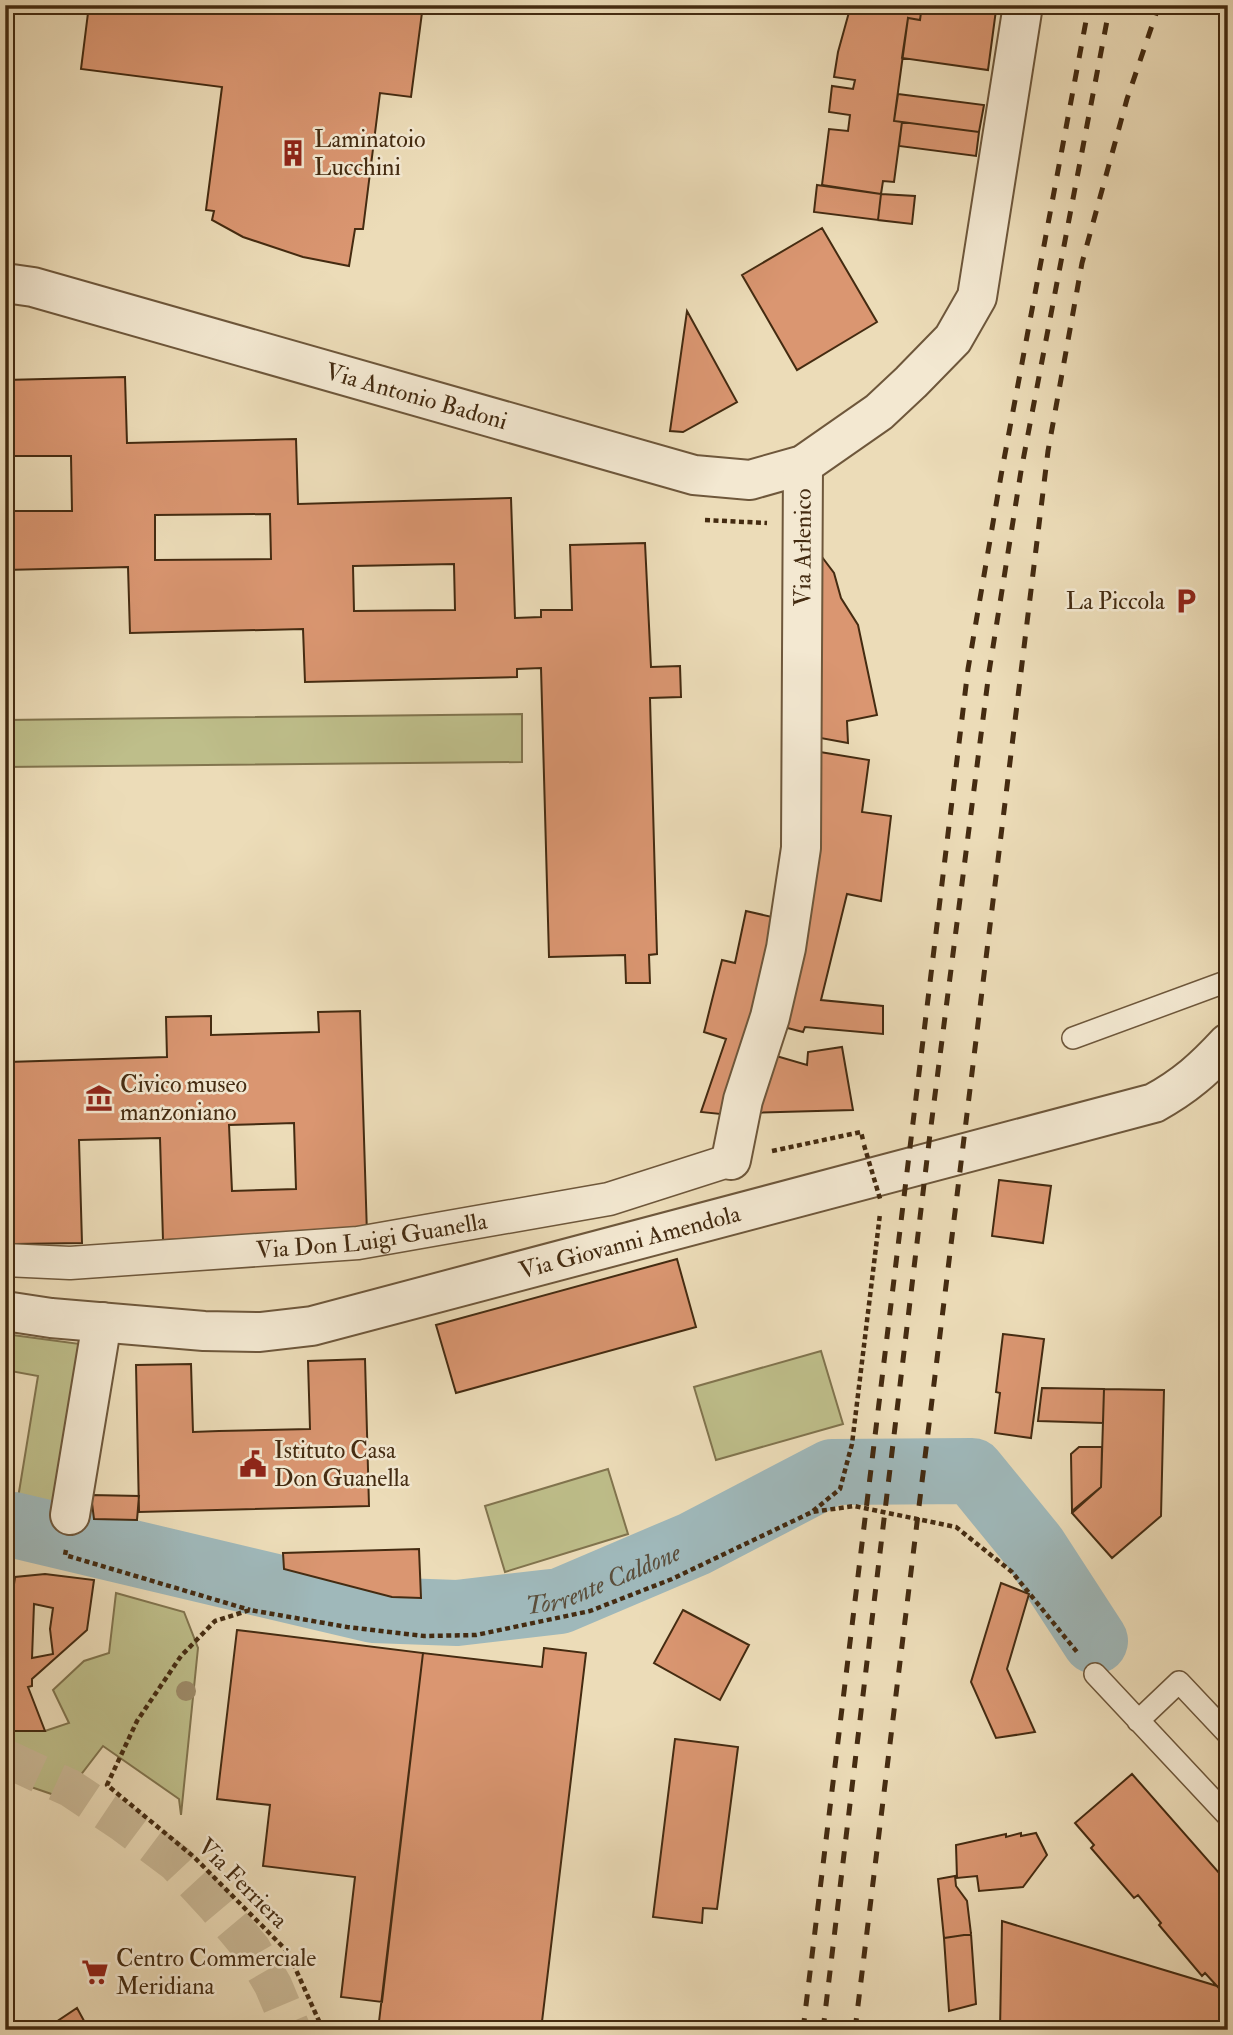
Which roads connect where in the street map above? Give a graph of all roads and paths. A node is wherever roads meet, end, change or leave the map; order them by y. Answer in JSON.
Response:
{"nodes":[{"id":1,"x":1023,"y":5,"type":"edge"},
{"id":2,"x":14,"y":279,"type":"edge"},
{"id":3,"x":803,"y":465,"type":"junction"},
{"id":4,"x":705,"y":520,"type":"dead end"},
{"id":5,"x":803,"y":525,"type":"junction"},
{"id":6,"x":1228,"y":981,"type":"edge"},
{"id":7,"x":1073,"y":1038,"type":"dead end"},
{"id":8,"x":1228,"y":1043,"type":"edge"},
{"id":9,"x":731,"y":1160,"type":"junction"},
{"id":10,"x":5,"y":1260,"type":"edge"},
{"id":11,"x":5,"y":1311,"type":"edge"},
{"id":12,"x":102,"y":1322,"type":"junction"},
{"id":13,"x":812,"y":1512,"type":"junction"},
{"id":14,"x":70,"y":1515,"type":"dead end"},
{"id":15,"x":65,"y":1555,"type":"dead end"},
{"id":16,"x":250,"y":1610,"type":"junction"},
{"id":17,"x":1095,"y":1674,"type":"joint"},
{"id":18,"x":1138,"y":1721,"type":"junction"},
{"id":19,"x":1228,"y":1734,"type":"edge"},
{"id":20,"x":1228,"y":1816,"type":"edge"},
{"id":21,"x":323,"y":2030,"type":"edge"}],
"edges":[{"from":1,"to":3,"type":"street","name":"Via Arlenico"},
{"from":2,"to":3,"type":"street","name":"Via Antonio Badoni"},
{"from":3,"to":5,"type":"street","name":"Via Arlenico"},
{"from":4,"to":5,"type":"path"},
{"from":5,"to":9,"type":"street","name":"Via Arlenico"},
{"from":6,"to":7,"type":"lane"},
{"from":8,"to":12,"type":"street","name":"Via Giovanni Amendola"},
{"from":9,"to":10,"type":"street","name":"Via Don Luigi Guanella"},
{"from":9,"to":13,"type":"path","bridge":true},
{"from":11,"to":12,"type":"street","name":"Via Giovanni Amendola"},
{"from":12,"to":14,"type":"street"},
{"from":13,"to":16,"type":"path"},
{"from":13,"to":17,"type":"path"},
{"from":15,"to":16,"type":"path"},
{"from":16,"to":21,"type":"path","name":"Via Ferriera"},
{"from":17,"to":18,"type":"lane"},
{"from":18,"to":19,"type":"lane"},
{"from":18,"to":20,"type":"lane"}]}
